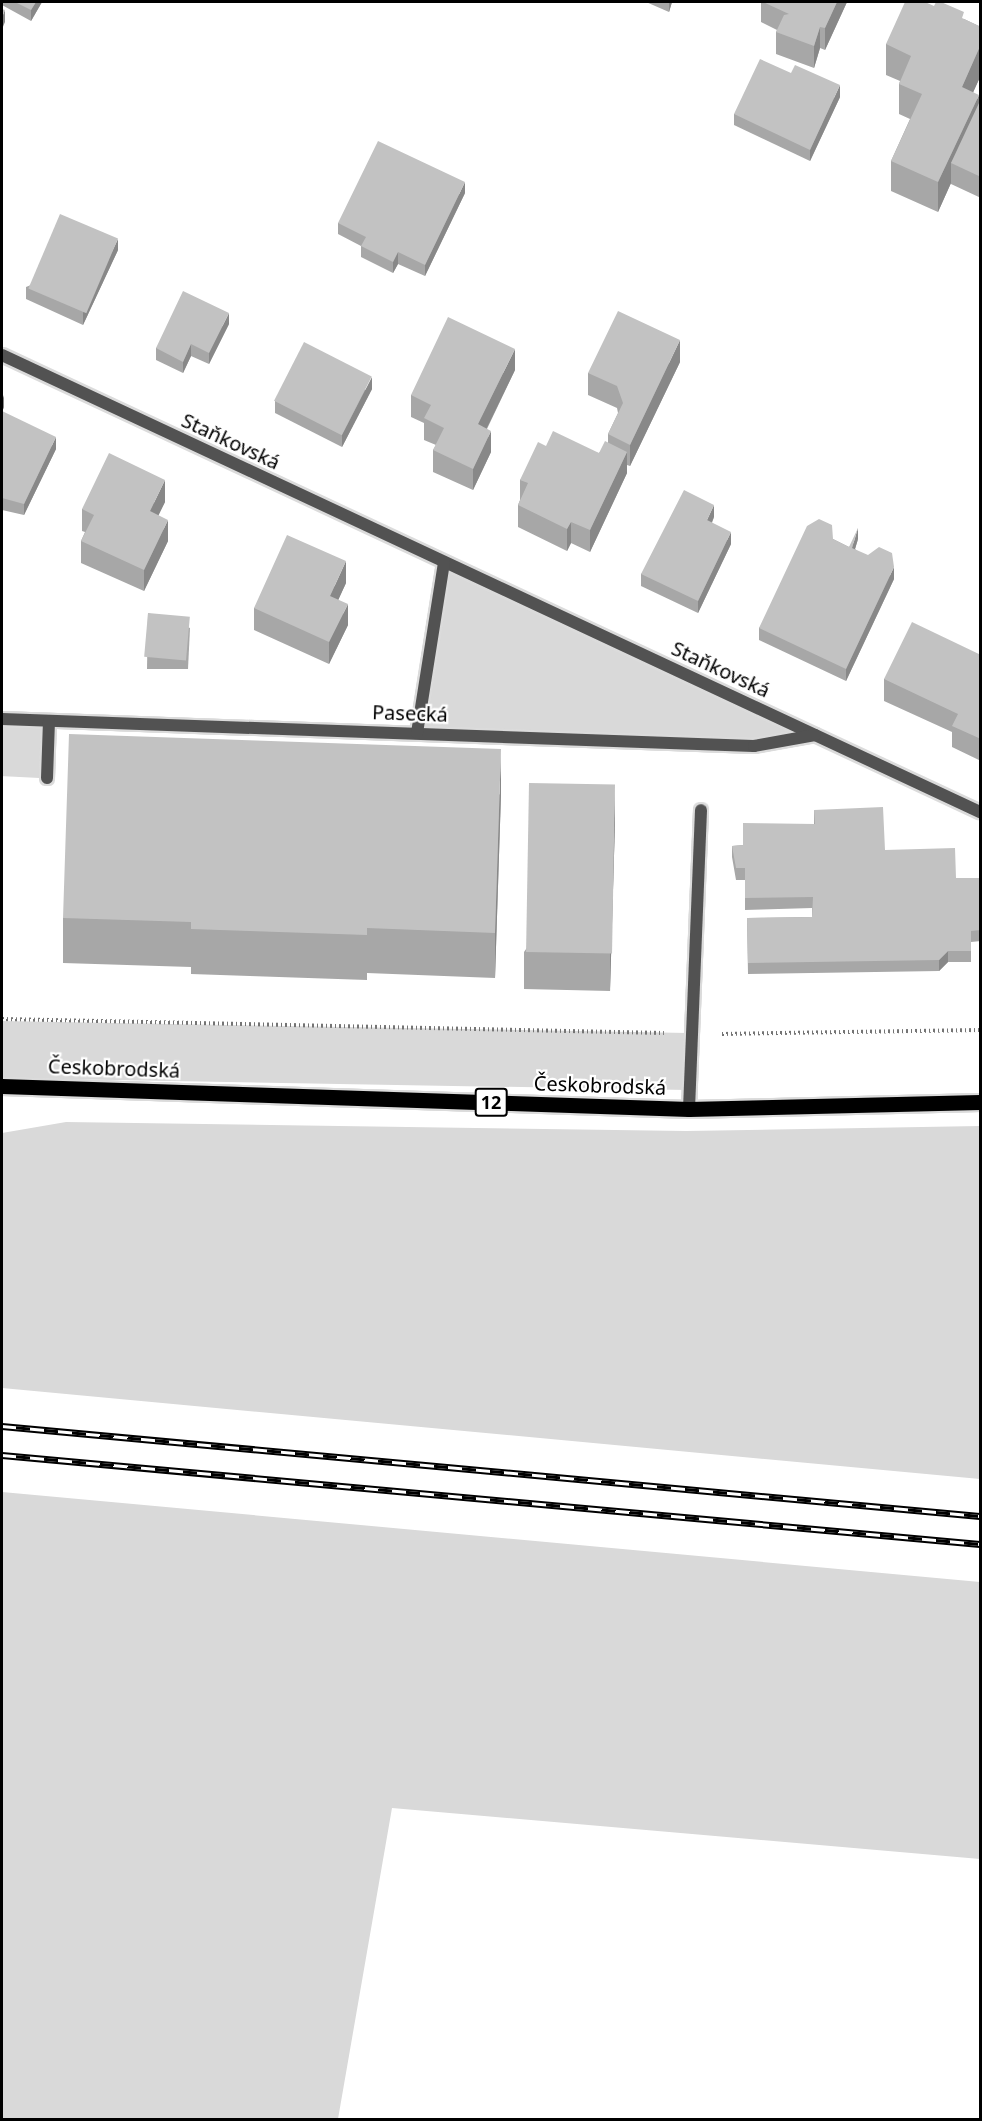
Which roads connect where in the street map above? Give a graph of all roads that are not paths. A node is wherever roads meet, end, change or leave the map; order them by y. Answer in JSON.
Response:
{"nodes":[{"id":1,"x":2,"y":355,"type":"edge"},
{"id":2,"x":444,"y":562,"type":"junction"},
{"id":3,"x":2,"y":719,"type":"edge"},
{"id":4,"x":49,"y":721,"type":"junction"},
{"id":5,"x":417,"y":733,"type":"junction"},
{"id":6,"x":815,"y":734,"type":"junction"},
{"id":7,"x":47,"y":778,"type":"dead end"},
{"id":8,"x":701,"y":810,"type":"dead end"},
{"id":9,"x":981,"y":812,"type":"edge"},
{"id":10,"x":2,"y":1086,"type":"edge"},
{"id":11,"x":981,"y":1102,"type":"edge"},
{"id":12,"x":689,"y":1108,"type":"junction"}],
"edges":[{"from":1,"to":2,"type":"street","name":"Staňkovská"},
{"from":2,"to":5,"type":"street"},
{"from":2,"to":6,"type":"street","name":"Staňkovská"},
{"from":3,"to":4,"type":"street","name":"Pasecká"},
{"from":4,"to":5,"type":"street","name":"Pasecká"},
{"from":4,"to":7,"type":"street"},
{"from":5,"to":6,"type":"street","name":"Pasecká"},
{"from":6,"to":9,"type":"street","name":"Staňkovská"},
{"from":8,"to":12,"type":"street"},
{"from":10,"to":12,"type":"main road","name":"Českobrodská","number":"12"},
{"from":11,"to":12,"type":"main road","name":"Českobrodská","number":"12"}]}
